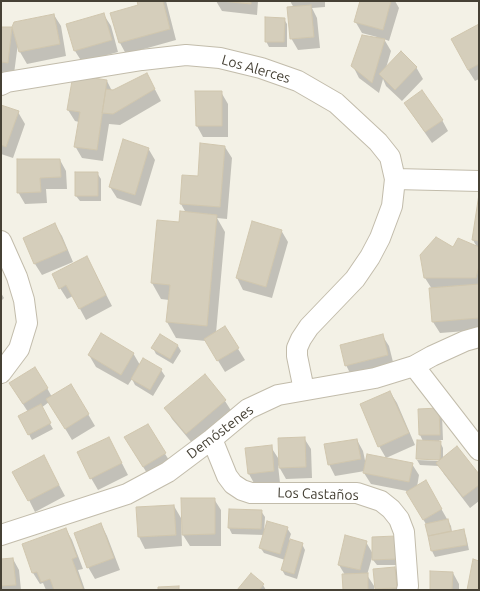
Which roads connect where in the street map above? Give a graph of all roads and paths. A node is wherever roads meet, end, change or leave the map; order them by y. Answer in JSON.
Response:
{"nodes":[{"id":1,"x":1,"y":86,"type":"edge"},
{"id":2,"x":395,"y":179,"type":"junction"},
{"id":3,"x":479,"y":181,"type":"edge"},
{"id":4,"x":1,"y":241,"type":"edge"},
{"id":5,"x":479,"y":337,"type":"edge"},
{"id":6,"x":414,"y":366,"type":"junction"},
{"id":7,"x":1,"y":373,"type":"edge"},
{"id":8,"x":304,"y":390,"type":"junction"},
{"id":9,"x":212,"y":439,"type":"junction"},
{"id":10,"x":479,"y":450,"type":"edge"},
{"id":11,"x":1,"y":535,"type":"edge"},
{"id":12,"x":407,"y":590,"type":"edge"}],
"edges":[{"from":1,"to":2,"type":"street","name":"Los Alerces"},
{"from":2,"to":3,"type":"street"},
{"from":2,"to":8,"type":"street","name":"Los Alerces"},
{"from":4,"to":7,"type":"street"},
{"from":5,"to":6,"type":"street","name":"Demóstenes"},
{"from":6,"to":8,"type":"street","name":"Demóstenes"},
{"from":6,"to":10,"type":"street"},
{"from":8,"to":9,"type":"street","name":"Demóstenes"},
{"from":9,"to":11,"type":"street","name":"Demóstenes"},
{"from":9,"to":12,"type":"street","name":"Los Castaños"}]}
